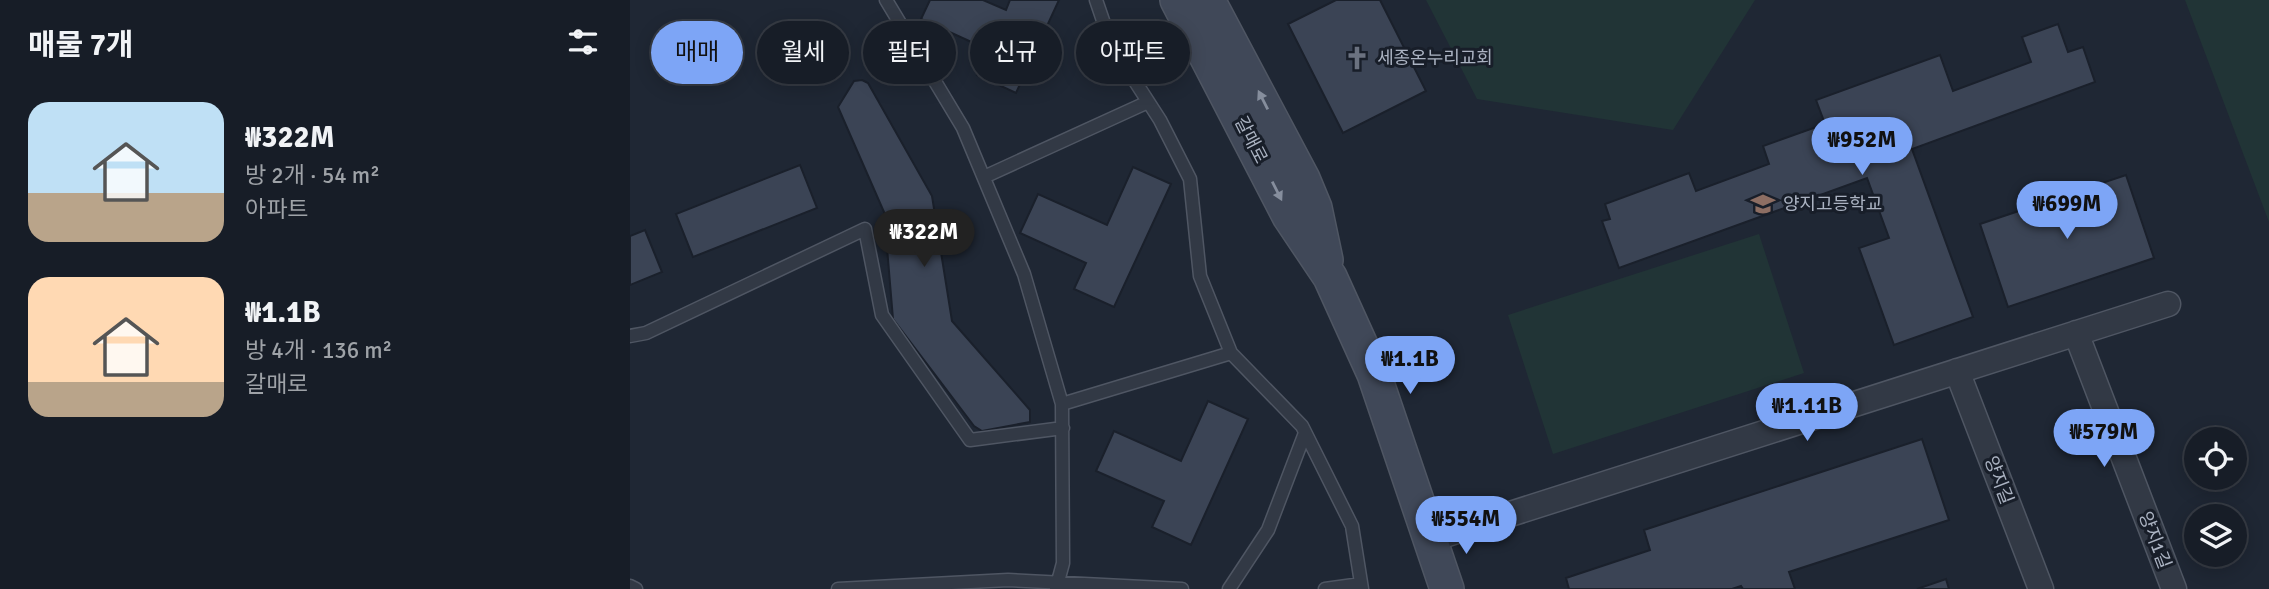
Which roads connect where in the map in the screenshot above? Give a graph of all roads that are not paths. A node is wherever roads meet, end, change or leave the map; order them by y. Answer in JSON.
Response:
{"nodes":[{"id":1,"x":886,"y":0,"type":"edge"},
{"id":2,"x":1096,"y":0,"type":"edge"},
{"id":3,"x":1177,"y":0,"type":"edge"},
{"id":4,"x":1208,"y":0,"type":"edge"},
{"id":5,"x":1148,"y":102,"type":"junction"},
{"id":6,"x":984,"y":177,"type":"junction"},
{"id":7,"x":1329,"y":276,"type":"junction"},
{"id":8,"x":2168,"y":304,"type":"dead end"},
{"id":9,"x":2076,"y":333,"type":"junction"},
{"id":10,"x":630,"y":336,"type":"edge"},
{"id":11,"x":1231,"y":354,"type":"junction"},
{"id":12,"x":1957,"y":371,"type":"junction"},
{"id":13,"x":1062,"y":404,"type":"junction"},
{"id":14,"x":1063,"y":428,"type":"junction"},
{"id":15,"x":1305,"y":433,"type":"junction"},
{"id":16,"x":1432,"y":539,"type":"junction"},
{"id":17,"x":630,"y":586,"type":"edge"},
{"id":18,"x":1057,"y":586,"type":"edge"},
{"id":19,"x":1361,"y":586,"type":"edge"},
{"id":20,"x":636,"y":589,"type":"edge"},
{"id":21,"x":838,"y":589,"type":"edge"},
{"id":22,"x":1182,"y":589,"type":"edge"},
{"id":23,"x":1229,"y":589,"type":"edge"},
{"id":24,"x":1325,"y":589,"type":"edge"},
{"id":25,"x":1447,"y":589,"type":"edge"},
{"id":26,"x":2041,"y":589,"type":"edge"},
{"id":27,"x":2174,"y":589,"type":"edge"}],
"edges":[{"from":1,"to":6,"type":"lane"},
{"from":2,"to":5,"type":"lane"},
{"from":3,"to":7,"type":"street","name":"갈매로","one_way":true},
{"from":7,"to":4,"type":"street","name":"갈매로","one_way":true},
{"from":5,"to":6,"type":"lane"},
{"from":5,"to":11,"type":"lane"},
{"from":6,"to":13,"type":"lane"},
{"from":7,"to":16,"type":"street","name":"갈매로"},
{"from":8,"to":9,"type":"street"},
{"from":9,"to":12,"type":"street"},
{"from":9,"to":27,"type":"street","name":"양지1길"},
{"from":10,"to":14,"type":"lane"},
{"from":11,"to":13,"type":"lane"},
{"from":11,"to":15,"type":"lane"},
{"from":12,"to":16,"type":"street"},
{"from":12,"to":26,"type":"street","name":"양지길"},
{"from":13,"to":14,"type":"lane"},
{"from":14,"to":18,"type":"lane"},
{"from":15,"to":19,"type":"lane"},
{"from":15,"to":23,"type":"lane"},
{"from":16,"to":25,"type":"street","name":"갈매로"},
{"from":17,"to":20,"type":"lane"},
{"from":18,"to":21,"type":"lane"},
{"from":18,"to":22,"type":"lane"},
{"from":19,"to":24,"type":"lane"}]}
